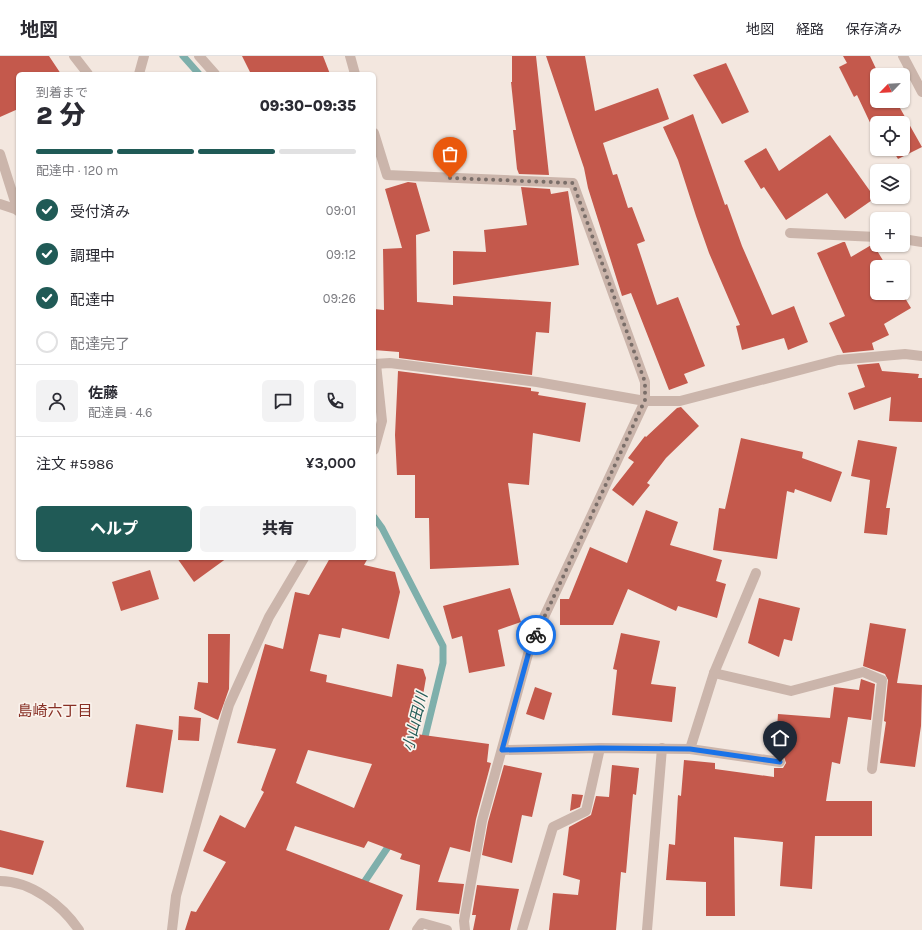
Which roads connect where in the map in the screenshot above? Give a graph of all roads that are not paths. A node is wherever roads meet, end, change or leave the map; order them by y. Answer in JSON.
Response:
{"nodes":[{"id":1,"x":74,"y":56,"type":"edge"},
{"id":2,"x":144,"y":56,"type":"edge"},
{"id":3,"x":199,"y":56,"type":"edge"},
{"id":4,"x":350,"y":56,"type":"edge"},
{"id":5,"x":903,"y":56,"type":"edge"},
{"id":6,"x":86,"y":72,"type":"edge"},
{"id":7,"x":140,"y":72,"type":"edge"},
{"id":8,"x":213,"y":72,"type":"edge"},
{"id":9,"x":354,"y":72,"type":"edge"},
{"id":10,"x":922,"y":92,"type":"edge"},
{"id":11,"x":376,"y":139,"type":"edge"},
{"id":12,"x":0,"y":154,"type":"edge"},
{"id":13,"x":0,"y":204,"type":"edge"},
{"id":14,"x":16,"y":204,"type":"edge"},
{"id":15,"x":16,"y":209,"type":"edge"},
{"id":16,"x":790,"y":233,"type":"dead end"},
{"id":17,"x":870,"y":237,"type":"edge"},
{"id":18,"x":910,"y":240,"type":"edge"},
{"id":19,"x":922,"y":242,"type":"edge"},
{"id":20,"x":922,"y":356,"type":"edge"},
{"id":21,"x":376,"y":364,"type":"edge"},
{"id":22,"x":376,"y":372,"type":"edge"},
{"id":23,"x":645,"y":400,"type":"junction"},
{"id":24,"x":376,"y":443,"type":"edge"},
{"id":25,"x":303,"y":560,"type":"edge"},
{"id":26,"x":756,"y":573,"type":"dead end"},
{"id":27,"x":714,"y":673,"type":"junction"},
{"id":28,"x":600,"y":748,"type":"junction"},
{"id":29,"x":662,"y":748,"type":"junction"},
{"id":30,"x":690,"y":749,"type":"junction"},
{"id":31,"x":502,"y":750,"type":"junction"},
{"id":32,"x":780,"y":762,"type":"dead end"},
{"id":33,"x":872,"y":769,"type":"dead end"},
{"id":34,"x":0,"y":881,"type":"edge"},
{"id":35,"x":79,"y":930,"type":"edge"},
{"id":36,"x":172,"y":930,"type":"edge"},
{"id":37,"x":418,"y":930,"type":"edge"},
{"id":38,"x":447,"y":930,"type":"edge"},
{"id":39,"x":464,"y":930,"type":"edge"},
{"id":40,"x":522,"y":930,"type":"edge"},
{"id":41,"x":647,"y":930,"type":"edge"}],
"edges":[{"from":1,"to":6,"type":"street"},
{"from":2,"to":7,"type":"street"},
{"from":3,"to":8,"type":"street"},
{"from":4,"to":9,"type":"street"},
{"from":5,"to":10,"type":"street"},
{"from":11,"to":23,"type":"street"},
{"from":12,"to":14,"type":"street"},
{"from":13,"to":15,"type":"street"},
{"from":16,"to":17,"type":"street"},
{"from":18,"to":19,"type":"street"},
{"from":20,"to":23,"type":"street"},
{"from":21,"to":23,"type":"street"},
{"from":22,"to":24,"type":"street"},
{"from":23,"to":31,"type":"street"},
{"from":25,"to":36,"type":"street"},
{"from":26,"to":27,"type":"street"},
{"from":27,"to":30,"type":"street"},
{"from":27,"to":33,"type":"street"},
{"from":28,"to":29,"type":"street"},
{"from":28,"to":31,"type":"street"},
{"from":28,"to":40,"type":"street"},
{"from":29,"to":30,"type":"street"},
{"from":29,"to":41,"type":"street"},
{"from":30,"to":32,"type":"street"},
{"from":31,"to":39,"type":"street"},
{"from":34,"to":35,"type":"street"},
{"from":37,"to":38,"type":"street"}]}
